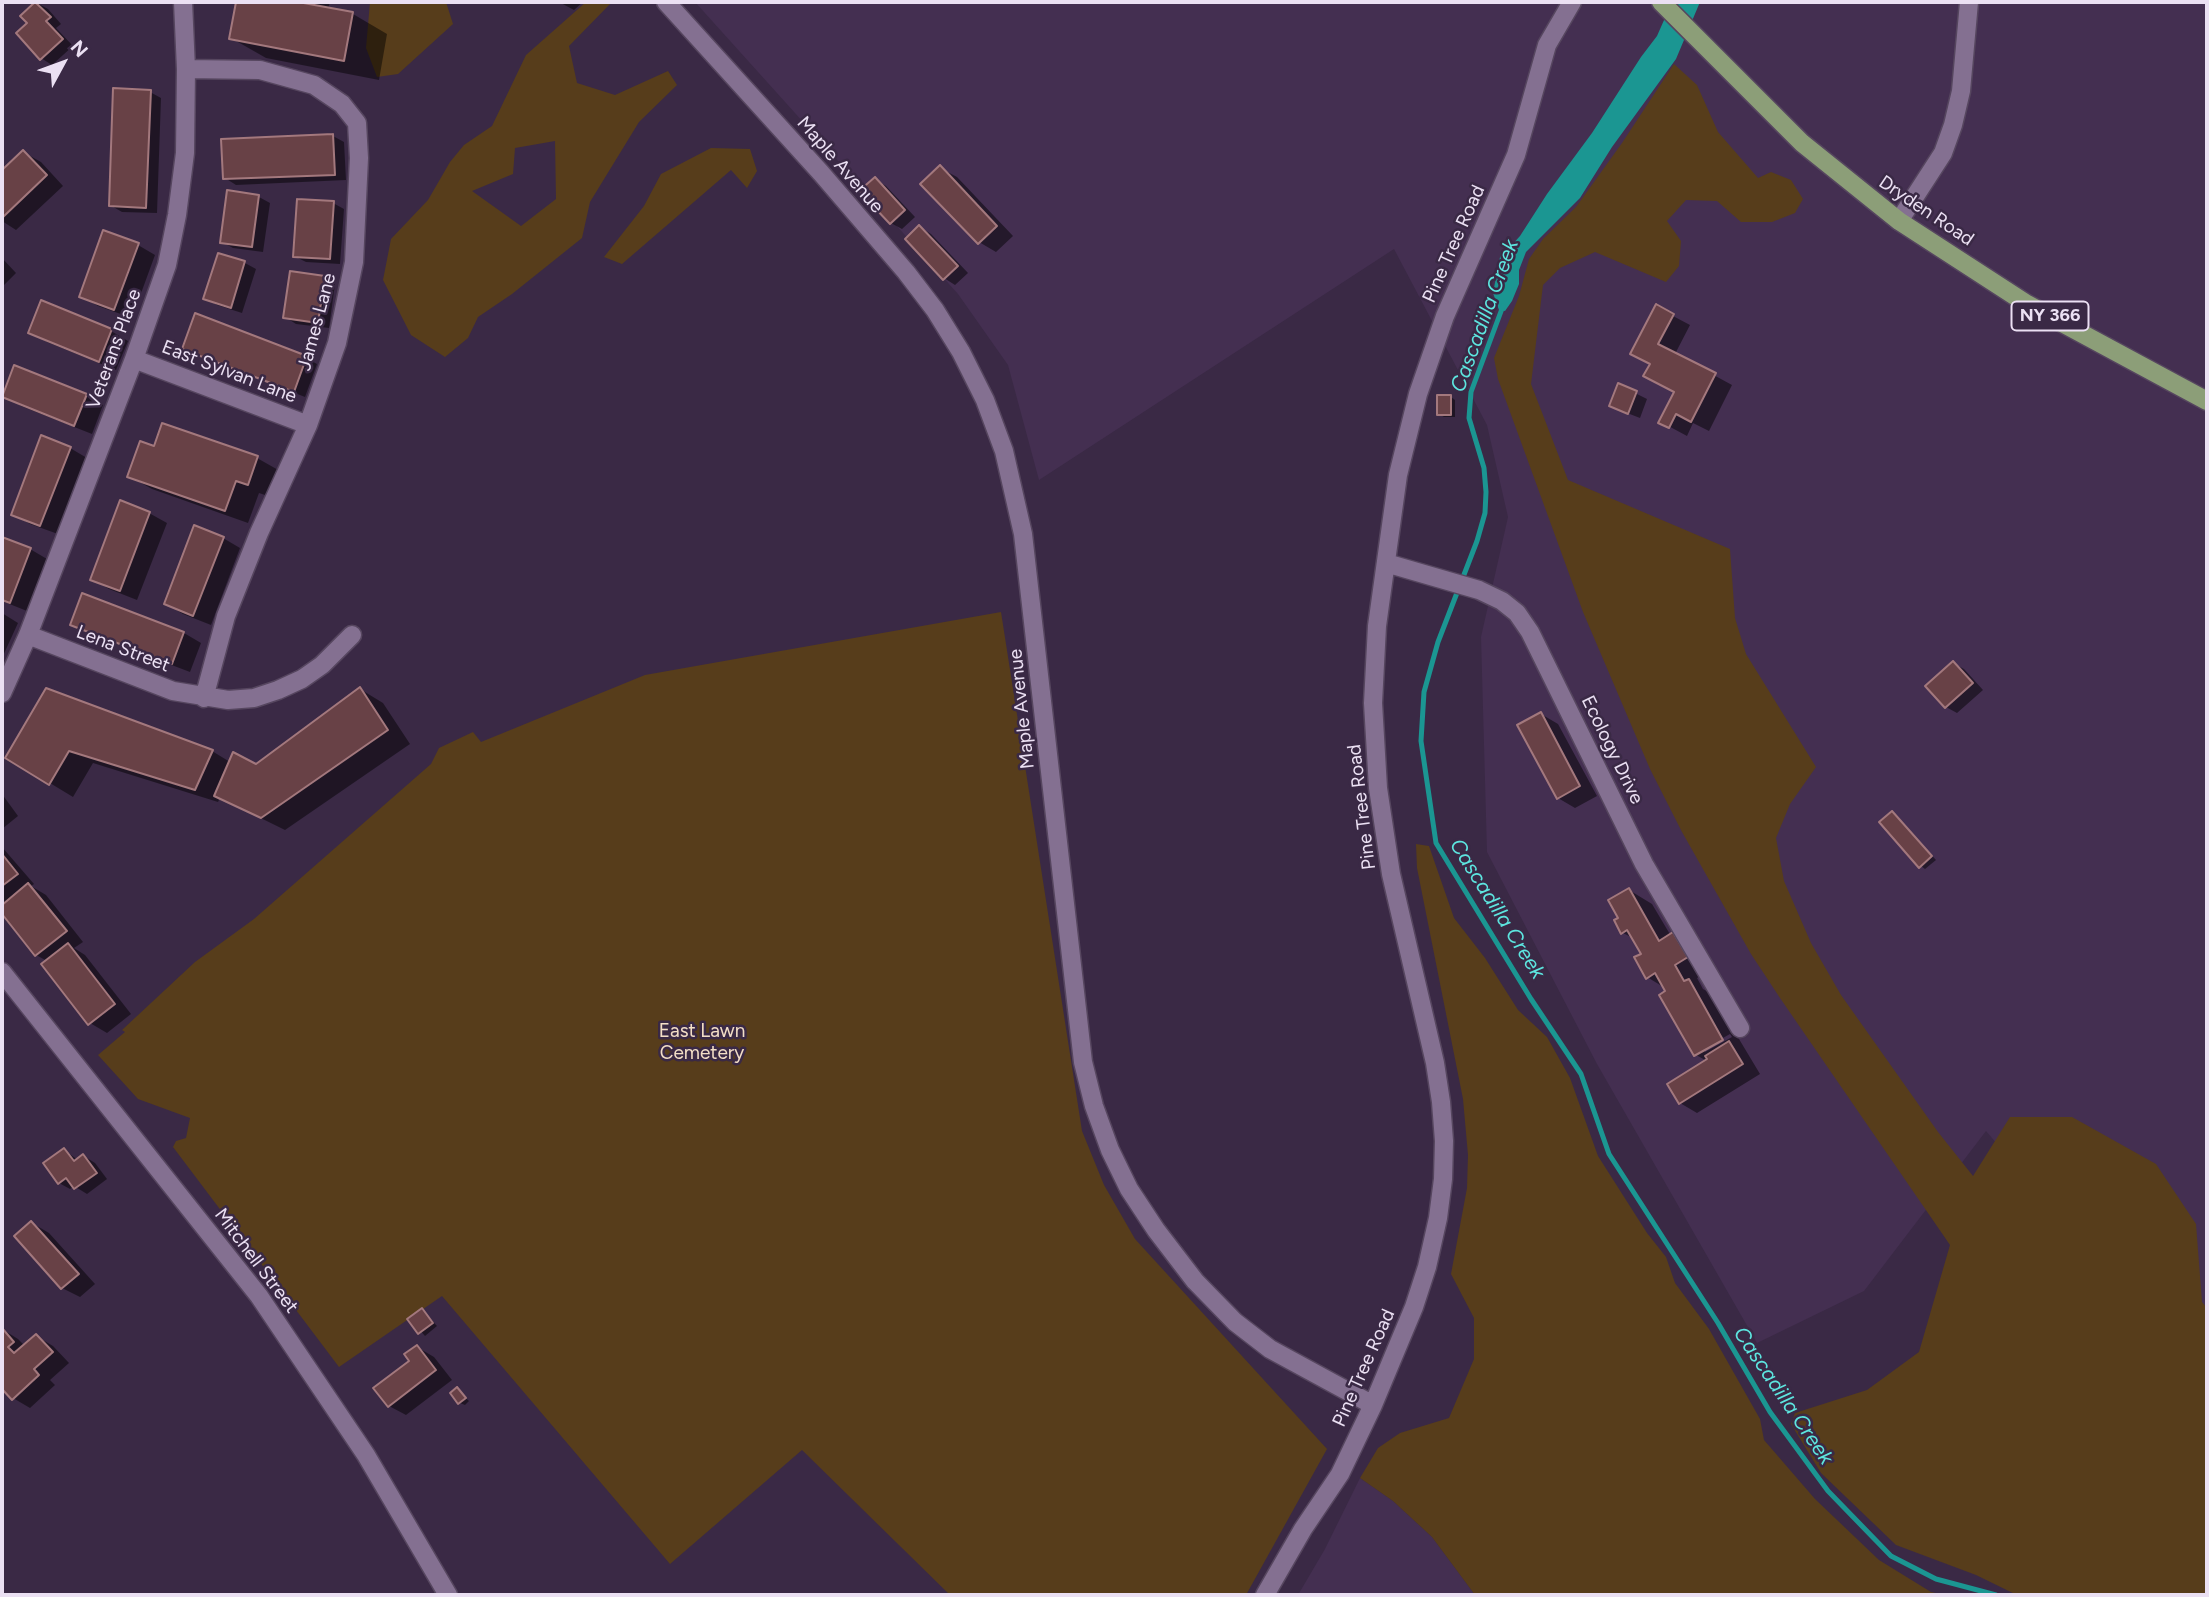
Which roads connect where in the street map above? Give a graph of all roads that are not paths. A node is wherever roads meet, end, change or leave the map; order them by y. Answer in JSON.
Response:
{"nodes":[{"id":1,"x":183,"y":2,"type":"edge"},
{"id":2,"x":666,"y":2,"type":"edge"},
{"id":3,"x":1572,"y":2,"type":"edge"},
{"id":4,"x":1661,"y":2,"type":"edge"},
{"id":5,"x":1969,"y":2,"type":"edge"},
{"id":6,"x":186,"y":69,"type":"junction"},
{"id":7,"x":1899,"y":221,"type":"junction"},
{"id":8,"x":134,"y":359,"type":"junction"},
{"id":9,"x":2207,"y":401,"type":"edge"},
{"id":10,"x":308,"y":425,"type":"junction"},
{"id":11,"x":1386,"y":563,"type":"junction"},
{"id":12,"x":28,"y":635,"type":"junction"},
{"id":13,"x":352,"y":635,"type":"dead end"},
{"id":14,"x":2,"y":693,"type":"edge"},
{"id":15,"x":204,"y":698,"type":"junction"},
{"id":16,"x":2,"y":972,"type":"edge"},
{"id":17,"x":1740,"y":1028,"type":"dead end"},
{"id":18,"x":1373,"y":1405,"type":"junction"},
{"id":19,"x":448,"y":1595,"type":"edge"},
{"id":20,"x":1265,"y":1595,"type":"edge"}],
"edges":[{"from":1,"to":6,"type":"street","name":"Veterans Place"},
{"from":2,"to":18,"type":"street","name":"Maple Avenue"},
{"from":3,"to":11,"type":"street","name":"Pine Tree Road"},
{"from":4,"to":7,"type":"main road","name":"Dryden Road","number":"NY 366"},
{"from":5,"to":7,"type":"street"},
{"from":6,"to":8,"type":"street","name":"Veterans Place"},
{"from":6,"to":10,"type":"street","name":"James Lane"},
{"from":7,"to":9,"type":"main road","name":"Dryden Road","number":"NY 366"},
{"from":8,"to":10,"type":"street","name":"East Sylvan Lane"},
{"from":8,"to":12,"type":"street","name":"Veterans Place"},
{"from":10,"to":15,"type":"street","name":"James Lane"},
{"from":11,"to":17,"type":"street","name":"Ecology Drive"},
{"from":11,"to":18,"type":"street","name":"Pine Tree Road"},
{"from":12,"to":14,"type":"street","name":"Veterans Place"},
{"from":12,"to":15,"type":"street","name":"Lena Street"},
{"from":13,"to":15,"type":"street","name":"Lena Street"},
{"from":16,"to":19,"type":"street","name":"Mitchell Street"},
{"from":18,"to":20,"type":"street","name":"Pine Tree Road"}]}
